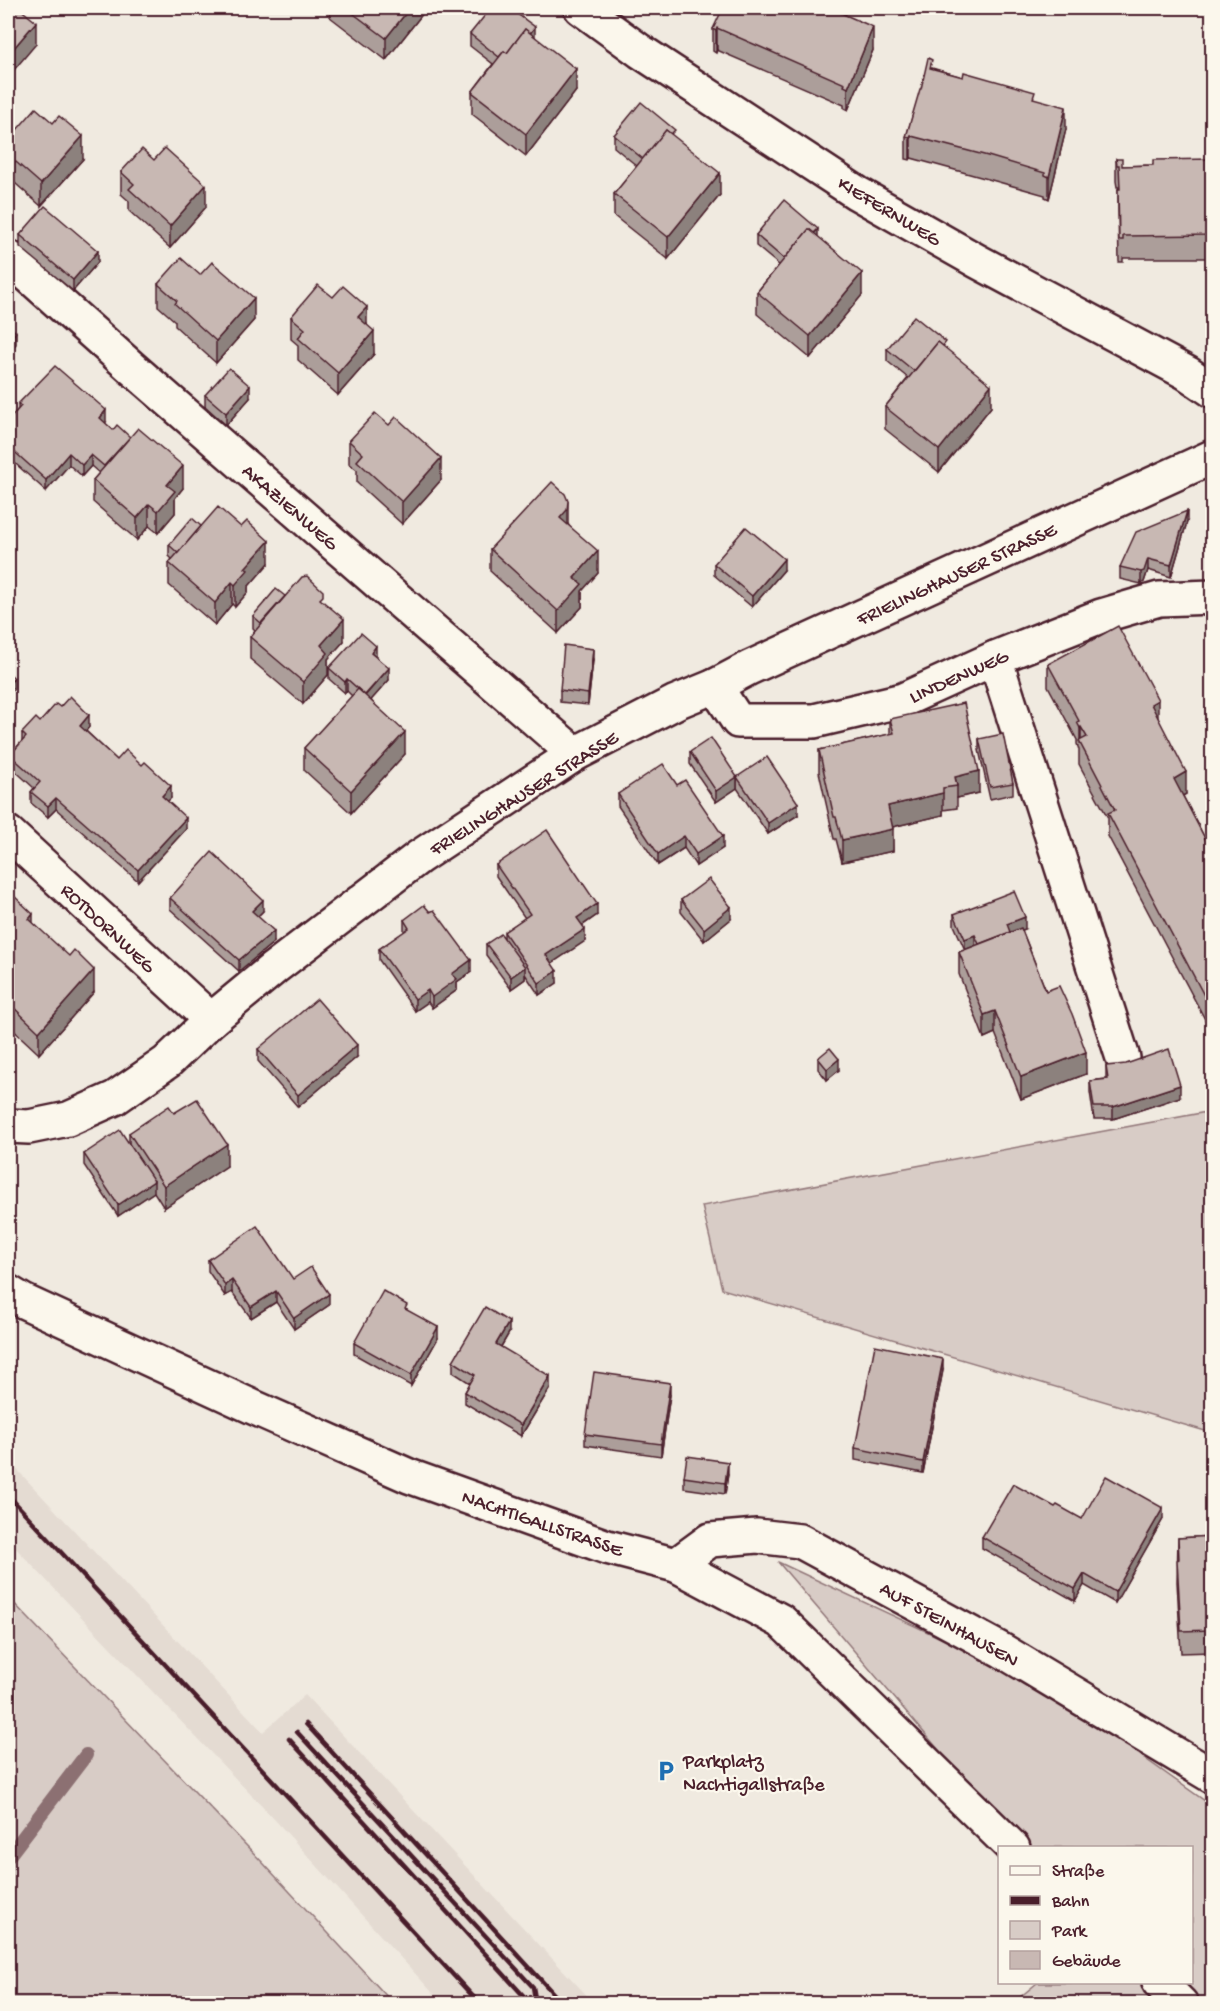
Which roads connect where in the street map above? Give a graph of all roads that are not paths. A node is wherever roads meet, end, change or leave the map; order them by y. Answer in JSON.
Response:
{"nodes":[{"id":1,"x":580,"y":8,"type":"edge"},
{"id":2,"x":8,"y":256,"type":"edge"},
{"id":3,"x":1212,"y":390,"type":"edge"},
{"id":4,"x":1212,"y":457,"type":"edge"},
{"id":5,"x":1212,"y":597,"type":"edge"},
{"id":6,"x":994,"y":658,"type":"junction"},
{"id":7,"x":715,"y":686,"type":"junction"},
{"id":8,"x":575,"y":754,"type":"junction"},
{"id":9,"x":8,"y":833,"type":"edge"},
{"id":10,"x":211,"y":1020,"type":"junction"},
{"id":11,"x":1123,"y":1058,"type":"dead end"},
{"id":12,"x":8,"y":1126,"type":"edge"},
{"id":13,"x":8,"y":1292,"type":"edge"},
{"id":14,"x":676,"y":1565,"type":"junction"},
{"id":15,"x":1212,"y":1776,"type":"edge"},
{"id":16,"x":1011,"y":1846,"type":"edge"},
{"id":17,"x":1161,"y":1984,"type":"edge"},
{"id":18,"x":1181,"y":2004,"type":"edge"}],
"edges":[{"from":1,"to":3,"type":"street","name":"KIEFERNWEG"},
{"from":2,"to":8,"type":"street","name":"AKAZIENWEG"},
{"from":4,"to":7,"type":"street","name":"FRIELINGHAUSER STRASSE"},
{"from":5,"to":6,"type":"street","name":"LINDENWEG"},
{"from":6,"to":7,"type":"street","name":"LINDENWEG"},
{"from":6,"to":11,"type":"street"},
{"from":7,"to":8,"type":"street","name":"FRIELINGHAUSER STRASSE"},
{"from":8,"to":10,"type":"street","name":"FRIELINGHAUSER STRASSE"},
{"from":9,"to":10,"type":"street","name":"ROTDORNWEG"},
{"from":10,"to":12,"type":"street","name":"FRIELINGHAUSER STRASSE"},
{"from":13,"to":14,"type":"street","name":"NACHTIGALLSTRASSE"},
{"from":14,"to":15,"type":"street","name":"AUF STEINHAUSEN"},
{"from":14,"to":16,"type":"street","name":"NACHTIGALLSTRASSE"},
{"from":17,"to":18,"type":"street"}]}
